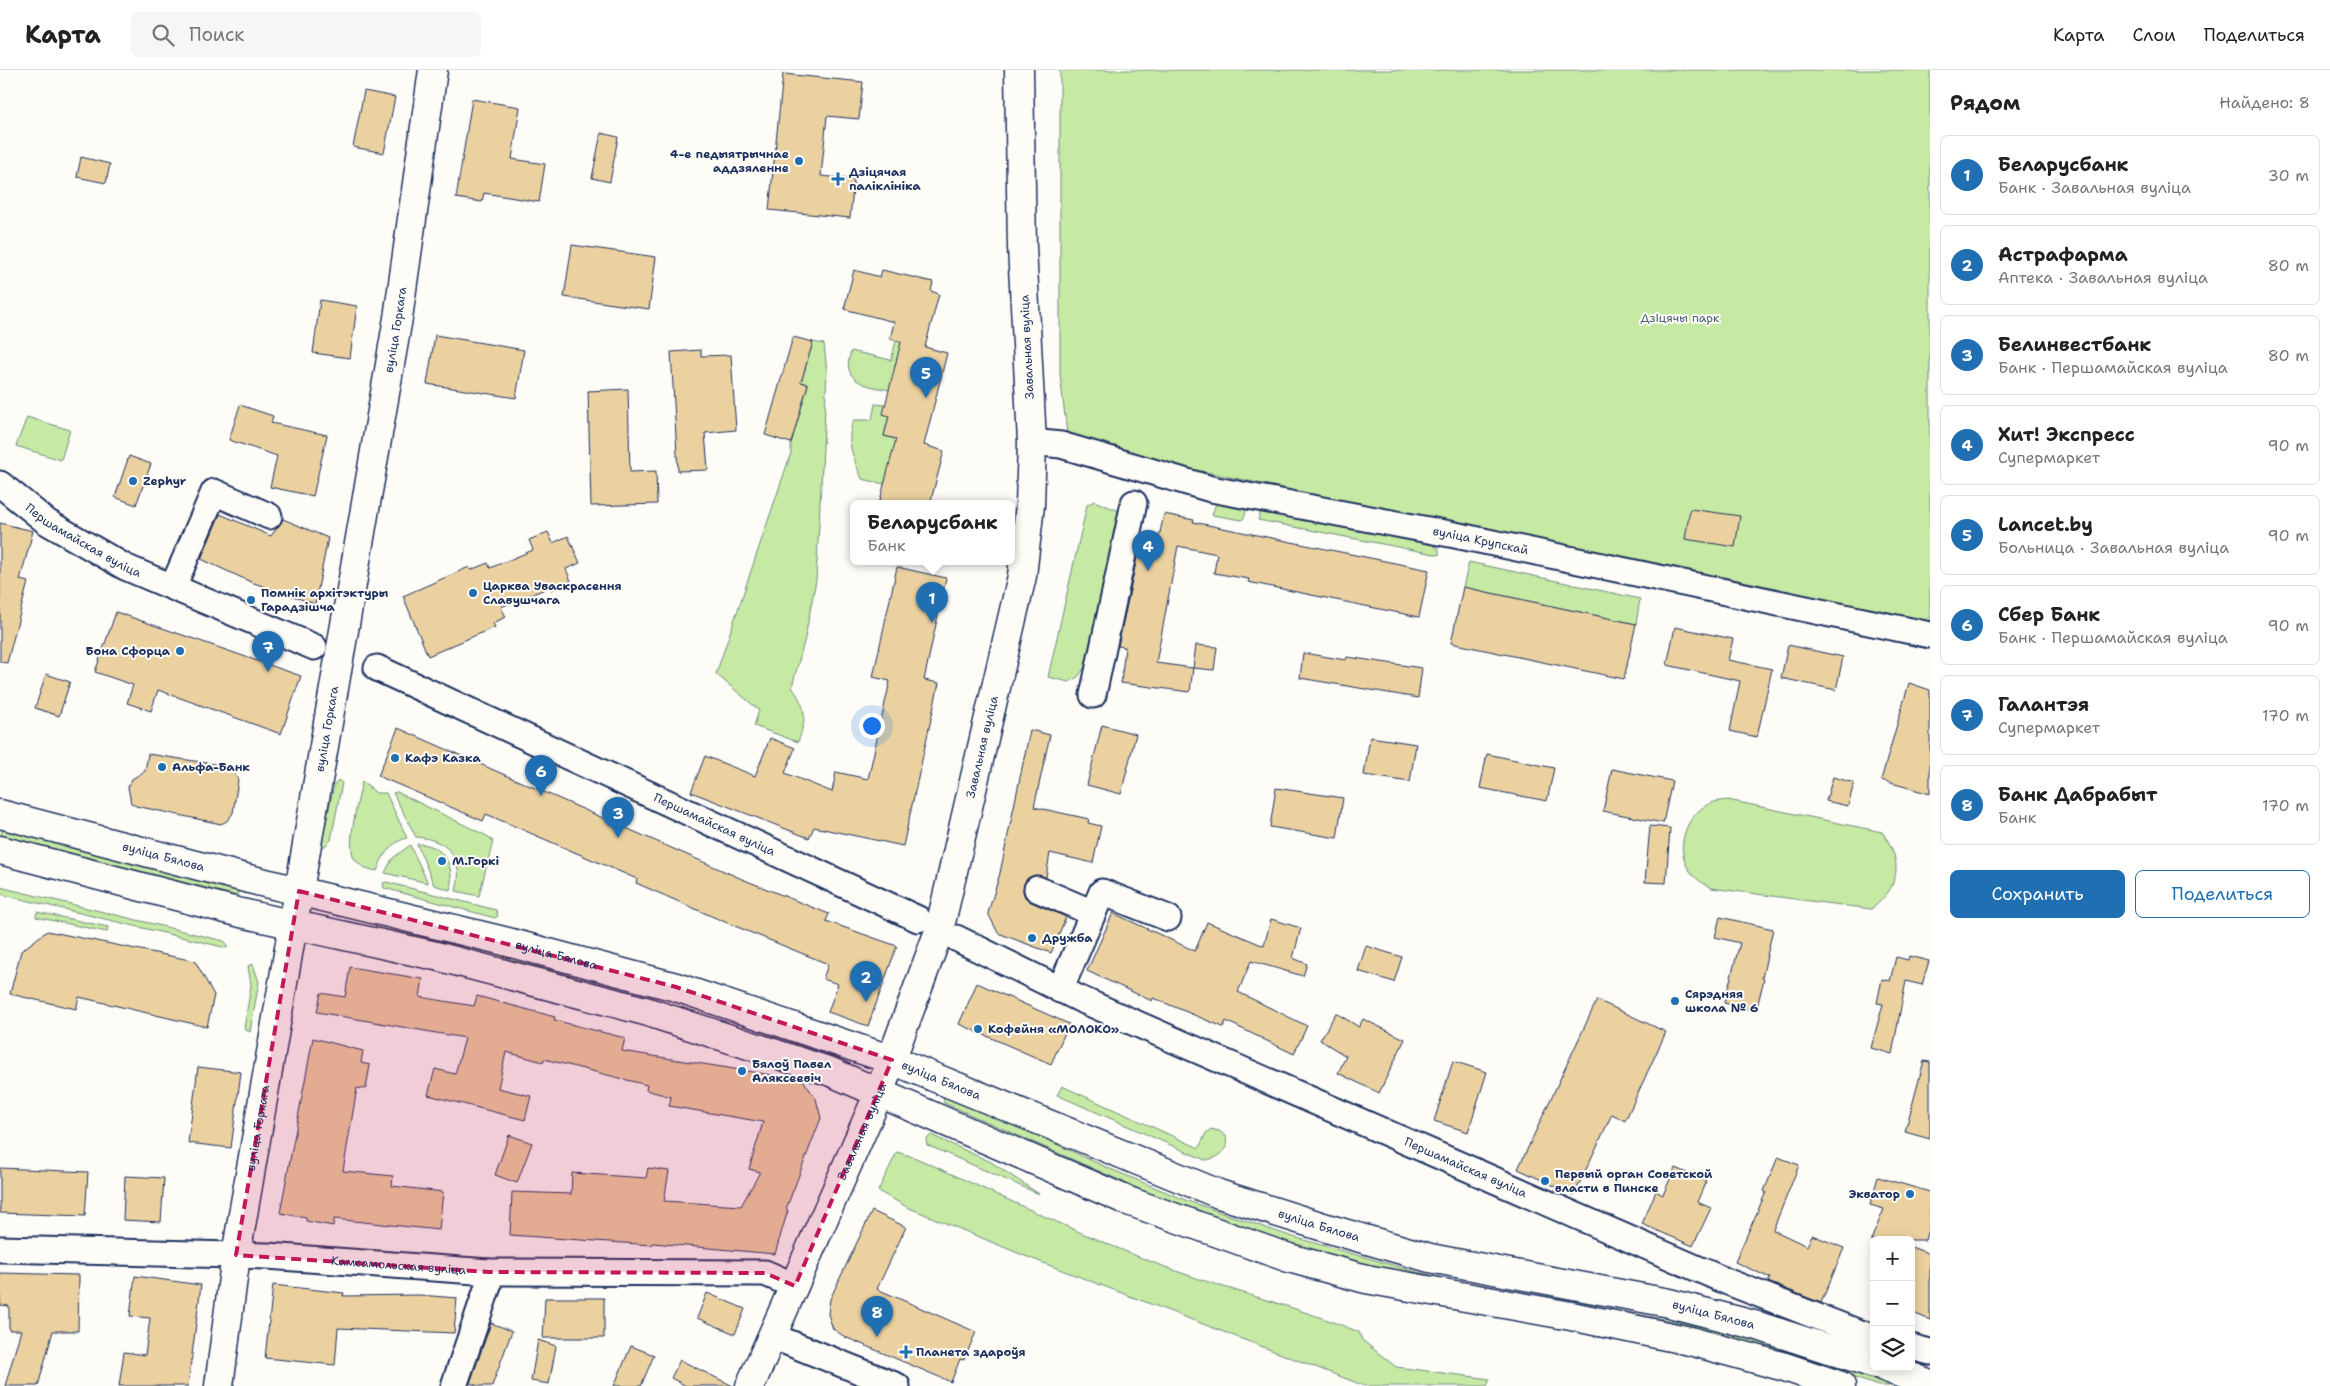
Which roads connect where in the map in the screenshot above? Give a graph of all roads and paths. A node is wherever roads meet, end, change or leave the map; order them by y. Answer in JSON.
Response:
{"nodes":[{"id":1,"x":433,"y":70,"type":"edge"},
{"id":2,"x":1019,"y":70,"type":"edge"},
{"id":3,"x":1032,"y":442,"type":"junction"},
{"id":4,"x":0,"y":484,"type":"edge"},
{"id":5,"x":1134,"y":503,"type":"dead end"},
{"id":6,"x":269,"y":516,"type":"dead end"},
{"id":7,"x":173,"y":587,"type":"junction"},
{"id":8,"x":1930,"y":635,"type":"edge"},
{"id":9,"x":314,"y":647,"type":"dead end"},
{"id":10,"x":377,"y":668,"type":"dead end"},
{"id":11,"x":1093,"y":695,"type":"dead end"},
{"id":12,"x":0,"y":814,"type":"edge"},
{"id":13,"x":0,"y":850,"type":"edge"},
{"id":14,"x":1037,"y":889,"type":"dead end"},
{"id":15,"x":299,"y":891,"type":"junction"},
{"id":16,"x":1093,"y":913,"type":"junction"},
{"id":17,"x":1168,"y":918,"type":"dead end"},
{"id":18,"x":918,"y":919,"type":"dead end"},
{"id":19,"x":293,"y":924,"type":"junction"},
{"id":20,"x":956,"y":938,"type":"dead end"},
{"id":21,"x":1060,"y":990,"type":"junction"},
{"id":22,"x":892,"y":1060,"type":"junction"},
{"id":23,"x":879,"y":1092,"type":"junction"},
{"id":24,"x":0,"y":1249,"type":"edge"},
{"id":25,"x":236,"y":1256,"type":"junction"},
{"id":26,"x":488,"y":1272,"type":"junction"},
{"id":27,"x":795,"y":1286,"type":"junction"},
{"id":28,"x":772,"y":1336,"type":"junction"},
{"id":29,"x":1870,"y":1336,"type":"edge"},
{"id":30,"x":1915,"y":1348,"type":"edge"},
{"id":31,"x":1930,"y":1352,"type":"edge"},
{"id":32,"x":1870,"y":1363,"type":"edge"},
{"id":33,"x":1895,"y":1371,"type":"edge"},
{"id":34,"x":1930,"y":1384,"type":"edge"},
{"id":35,"x":219,"y":1386,"type":"edge"},
{"id":36,"x":454,"y":1386,"type":"edge"},
{"id":37,"x":750,"y":1386,"type":"edge"},
{"id":38,"x":897,"y":1386,"type":"edge"},
{"id":39,"x":1841,"y":1386,"type":"edge"}],
"edges":[{"from":1,"to":15,"type":"main road","name":"вуліца Горкага"},
{"from":2,"to":3,"type":"main road","name":"Завальная вуліца"},
{"from":3,"to":8,"type":"street","name":"вуліца Крупскай"},
{"from":3,"to":22,"type":"main road","name":"Завальная вуліца"},
{"from":4,"to":7,"type":"street","name":"Першамайская вуліца"},
{"from":5,"to":11,"type":"street"},
{"from":6,"to":7,"type":"street"},
{"from":7,"to":9,"type":"street","name":"Першамайская вуліца"},
{"from":10,"to":18,"type":"street","name":"Першамайская вуліца"},
{"from":12,"to":15,"type":"main road","name":"вуліца Бялова"},
{"from":13,"to":19,"type":"main road"},
{"from":14,"to":16,"type":"street"},
{"from":15,"to":19,"type":"main road","name":"вуліца Горкага"},
{"from":15,"to":22,"type":"main road","name":"вуліца Бялова"},
{"from":16,"to":17,"type":"street"},
{"from":16,"to":21,"type":"street"},
{"from":19,"to":23,"type":"main road"},
{"from":19,"to":25,"type":"main road","name":"вуліца Горкага"},
{"from":20,"to":21,"type":"street","name":"Першамайская вуліца"},
{"from":21,"to":29,"type":"street","name":"Першамайская вуліца"},
{"from":22,"to":23,"type":"main road","name":"Завальная вуліца"},
{"from":22,"to":32,"type":"main road","name":"вуліца Бялова"},
{"from":23,"to":27,"type":"main road","name":"Завальная вуліца"},
{"from":23,"to":39,"type":"main road"},
{"from":24,"to":25,"type":"street","name":"Камсамольская вуліца"},
{"from":25,"to":26,"type":"street","name":"Камсамольская вуліца"},
{"from":25,"to":35,"type":"main road","name":"вуліца Горкага"},
{"from":26,"to":27,"type":"street","name":"Камсамольская вуліца"},
{"from":26,"to":36,"type":"street"},
{"from":27,"to":28,"type":"main road","name":"Завальная вуліца"},
{"from":28,"to":37,"type":"main road","name":"Завальная вуліца"},
{"from":28,"to":38,"type":"street"},
{"from":30,"to":31,"type":"street"},
{"from":33,"to":34,"type":"main road"}]}
